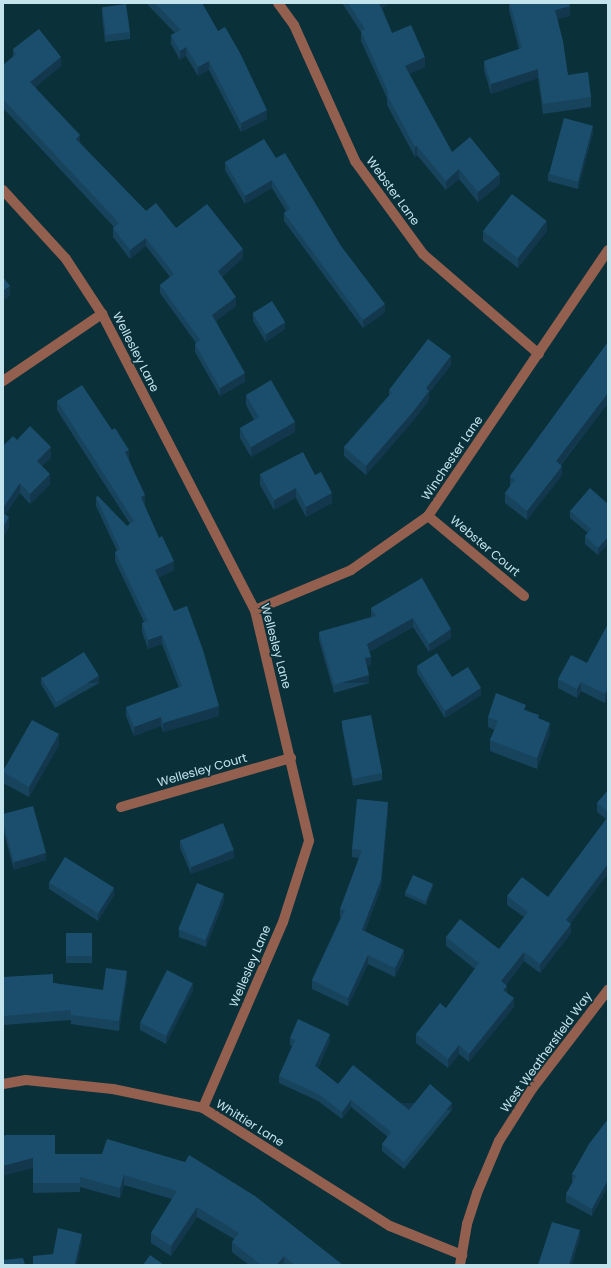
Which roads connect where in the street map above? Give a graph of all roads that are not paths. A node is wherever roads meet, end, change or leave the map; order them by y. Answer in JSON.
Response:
{"nodes":[{"id":1,"x":278,"y":3,"type":"edge"},
{"id":2,"x":3,"y":190,"type":"edge"},
{"id":3,"x":607,"y":253,"type":"edge"},
{"id":4,"x":102,"y":314,"type":"junction"},
{"id":5,"x":538,"y":354,"type":"junction"},
{"id":6,"x":3,"y":381,"type":"edge"},
{"id":7,"x":428,"y":516,"type":"junction"},
{"id":8,"x":524,"y":596,"type":"dead end"},
{"id":9,"x":255,"y":610,"type":"junction"},
{"id":10,"x":291,"y":758,"type":"junction"},
{"id":11,"x":121,"y":807,"type":"dead end"},
{"id":12,"x":608,"y":990,"type":"edge"},
{"id":13,"x":3,"y":1084,"type":"edge"},
{"id":14,"x":203,"y":1108,"type":"junction"},
{"id":15,"x":461,"y":1260,"type":"edge"}],
"edges":[{"from":1,"to":5,"type":"street","name":"Webster Lane"},
{"from":2,"to":4,"type":"street","name":"Wellesley Lane"},
{"from":3,"to":5,"type":"street","name":"Winchester Lane"},
{"from":4,"to":6,"type":"street"},
{"from":4,"to":9,"type":"street","name":"Wellesley Lane"},
{"from":5,"to":7,"type":"street","name":"Winchester Lane"},
{"from":7,"to":8,"type":"street","name":"Webster Court"},
{"from":7,"to":9,"type":"street","name":"Winchester Lane"},
{"from":9,"to":10,"type":"street","name":"Wellesley Lane"},
{"from":10,"to":11,"type":"street","name":"Wellesley Court"},
{"from":10,"to":14,"type":"street","name":"Wellesley Lane"},
{"from":12,"to":15,"type":"street","name":"West Weathersfield Way"},
{"from":13,"to":14,"type":"street","name":"Whittier Lane"},
{"from":14,"to":15,"type":"street","name":"Whittier Lane"}]}
